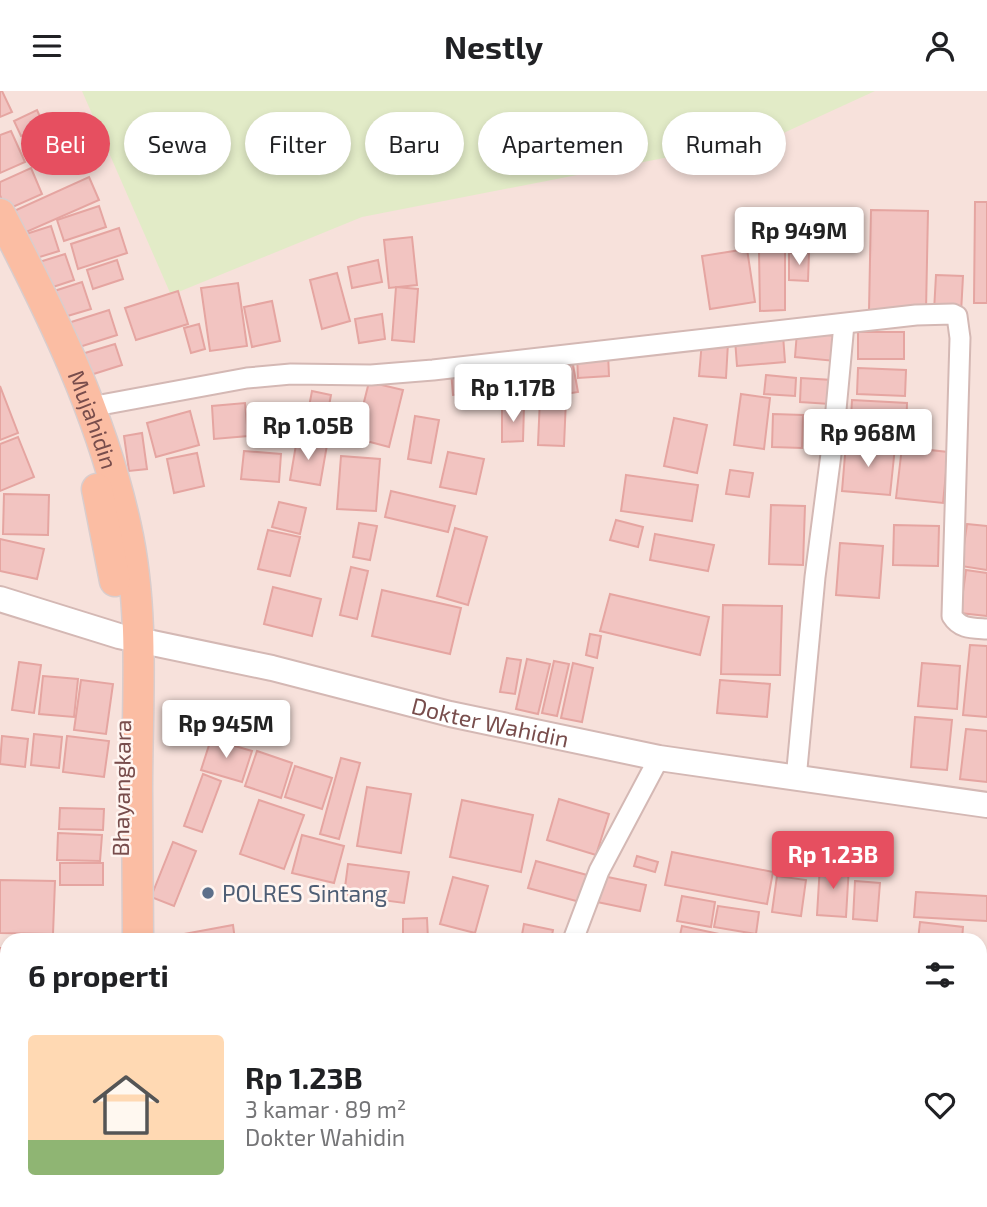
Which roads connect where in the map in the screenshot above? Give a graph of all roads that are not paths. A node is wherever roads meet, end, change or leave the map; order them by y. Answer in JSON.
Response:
{"nodes":[{"id":1,"x":0,"y":213,"type":"edge"},
{"id":2,"x":0,"y":253,"type":"edge"},
{"id":3,"x":844,"y":324,"type":"junction"},
{"id":4,"x":90,"y":407,"type":"junction"},
{"id":5,"x":0,"y":599,"type":"edge"},
{"id":6,"x":987,"y":629,"type":"edge"},
{"id":7,"x":128,"y":638,"type":"junction"},
{"id":8,"x":659,"y":758,"type":"junction"},
{"id":9,"x":796,"y":779,"type":"junction"},
{"id":10,"x":987,"y":806,"type":"edge"},
{"id":11,"x":121,"y":933,"type":"edge"},
{"id":12,"x":138,"y":933,"type":"edge"},
{"id":13,"x":576,"y":933,"type":"edge"}],
"edges":[{"from":1,"to":4,"type":"main road","name":"Mujahidin"},
{"from":2,"to":7,"type":"main road","name":"Mujahidin"},
{"from":3,"to":4,"type":"street"},
{"from":3,"to":6,"type":"street"},
{"from":3,"to":9,"type":"street"},
{"from":4,"to":7,"type":"main road","name":"Mujahidin"},
{"from":5,"to":7,"type":"street","name":"Dokter Wahidin"},
{"from":7,"to":8,"type":"street","name":"Dokter Wahidin"},
{"from":7,"to":11,"type":"main road","name":"Bhayangkara"},
{"from":7,"to":12,"type":"main road","name":"Bhayangkara"},
{"from":8,"to":9,"type":"street","name":"Dokter Wahidin"},
{"from":8,"to":13,"type":"street"},
{"from":9,"to":10,"type":"street","name":"Dokter Wahidin"}]}
